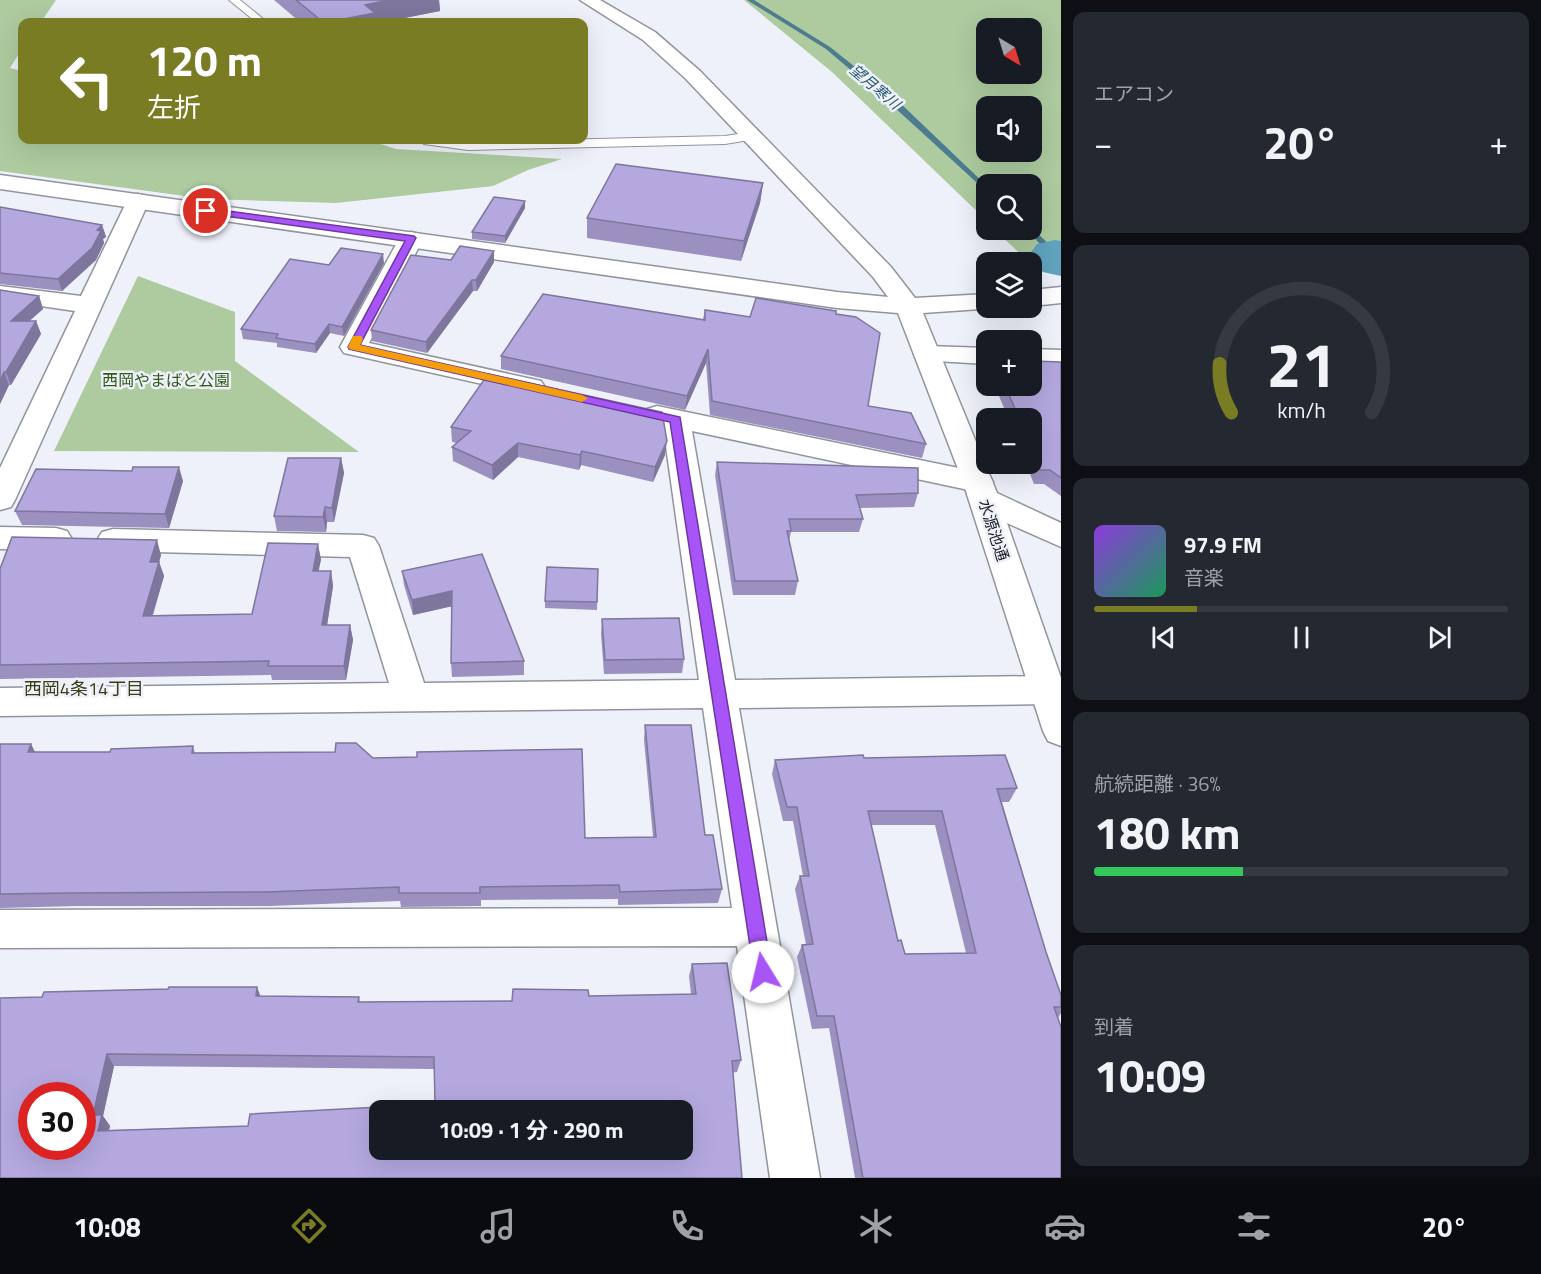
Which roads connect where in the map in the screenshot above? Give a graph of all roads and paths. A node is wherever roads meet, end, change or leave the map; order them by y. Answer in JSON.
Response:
{"nodes":[{"id":1,"x":234,"y":0,"type":"edge"},
{"id":2,"x":588,"y":0,"type":"edge"},
{"id":3,"x":257,"y":18,"type":"edge"},
{"id":4,"x":751,"y":136,"type":"junction"},
{"id":5,"x":588,"y":143,"type":"edge"},
{"id":6,"x":453,"y":144,"type":"edge"},
{"id":7,"x":553,"y":144,"type":"edge"},
{"id":8,"x":0,"y":182,"type":"edge"},
{"id":9,"x":138,"y":201,"type":"junction"},
{"id":10,"x":411,"y":238,"type":"junction"},
{"id":11,"x":0,"y":293,"type":"edge"},
{"id":12,"x":1061,"y":295,"type":"edge"},
{"id":13,"x":1042,"y":297,"type":"edge"},
{"id":14,"x":976,"y":303,"type":"edge"},
{"id":15,"x":90,"y":305,"type":"junction"},
{"id":16,"x":908,"y":306,"type":"junction"},
{"id":17,"x":927,"y":354,"type":"junction"},
{"id":18,"x":976,"y":356,"type":"edge"},
{"id":19,"x":1042,"y":357,"type":"edge"},
{"id":20,"x":1061,"y":358,"type":"edge"},
{"id":21,"x":561,"y":393,"type":"edge"},
{"id":22,"x":630,"y":409,"type":"edge"},
{"id":23,"x":676,"y":419,"type":"junction"},
{"id":24,"x":982,"y":491,"type":"junction"},
{"id":25,"x":0,"y":500,"type":"edge"},
{"id":26,"x":1061,"y":536,"type":"edge"},
{"id":27,"x":0,"y":538,"type":"edge"},
{"id":28,"x":1047,"y":690,"type":"junction"},
{"id":29,"x":720,"y":693,"type":"junction"},
{"id":30,"x":411,"y":698,"type":"junction"},
{"id":31,"x":0,"y":702,"type":"edge"},
{"id":32,"x":1061,"y":731,"type":"edge"},
{"id":33,"x":755,"y":927,"type":"junction"},
{"id":34,"x":0,"y":929,"type":"edge"},
{"id":35,"x":795,"y":1178,"type":"edge"}],
"edges":[{"from":1,"to":3,"type":"lane"},
{"from":2,"to":4,"type":"street","name":"水源池通"},
{"from":4,"to":5,"type":"lane"},
{"from":4,"to":16,"type":"street","name":"水源池通"},
{"from":6,"to":7,"type":"lane"},
{"from":8,"to":9,"type":"street"},
{"from":9,"to":10,"type":"street"},
{"from":9,"to":15,"type":"street"},
{"from":10,"to":16,"type":"street"},
{"from":10,"to":21,"type":"street"},
{"from":11,"to":15,"type":"street"},
{"from":12,"to":13,"type":"street"},
{"from":14,"to":16,"type":"street"},
{"from":15,"to":25,"type":"street"},
{"from":16,"to":17,"type":"street","name":"水源池通"},
{"from":17,"to":18,"type":"street"},
{"from":17,"to":24,"type":"street","name":"水源池通"},
{"from":19,"to":20,"type":"street"},
{"from":22,"to":23,"type":"street"},
{"from":23,"to":24,"type":"street"},
{"from":23,"to":29,"type":"street"},
{"from":24,"to":26,"type":"street"},
{"from":24,"to":28,"type":"street","name":"水源池通"},
{"from":27,"to":30,"type":"street"},
{"from":28,"to":29,"type":"street"},
{"from":28,"to":32,"type":"street","name":"水源池通"},
{"from":29,"to":30,"type":"street"},
{"from":29,"to":33,"type":"street"},
{"from":30,"to":31,"type":"street"},
{"from":33,"to":34,"type":"street"},
{"from":33,"to":35,"type":"street"}]}
